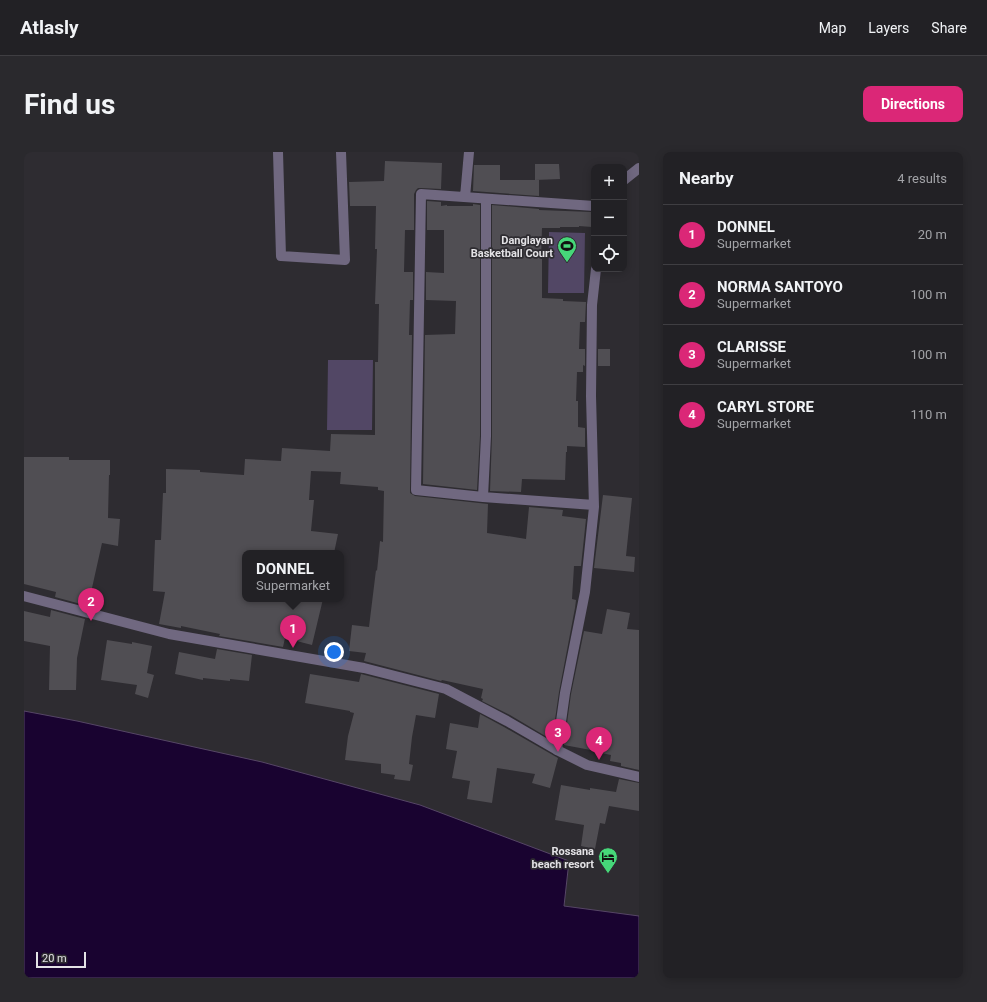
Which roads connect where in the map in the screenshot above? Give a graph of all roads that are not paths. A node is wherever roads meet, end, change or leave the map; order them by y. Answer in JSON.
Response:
{"nodes":[{"id":1,"x":278,"y":152,"type":"edge"},
{"id":2,"x":341,"y":152,"type":"edge"},
{"id":3,"x":469,"y":152,"type":"edge"},
{"id":4,"x":639,"y":168,"type":"edge"},
{"id":5,"x":627,"y":178,"type":"edge"},
{"id":6,"x":465,"y":197,"type":"junction"},
{"id":7,"x":486,"y":199,"type":"junction"},
{"id":8,"x":591,"y":206,"type":"edge"},
{"id":9,"x":596,"y":272,"type":"edge"},
{"id":10,"x":483,"y":496,"type":"junction"},
{"id":11,"x":594,"y":505,"type":"junction"},
{"id":12,"x":24,"y":596,"type":"edge"},
{"id":13,"x":557,"y":750,"type":"junction"},
{"id":14,"x":639,"y":777,"type":"edge"}],
"edges":[{"from":1,"to":2,"type":"street"},
{"from":3,"to":6,"type":"street"},
{"from":4,"to":5,"type":"street"},
{"from":6,"to":7,"type":"street"},
{"from":6,"to":10,"type":"street"},
{"from":7,"to":8,"type":"street"},
{"from":7,"to":10,"type":"street"},
{"from":9,"to":11,"type":"street"},
{"from":10,"to":11,"type":"street"},
{"from":11,"to":13,"type":"street"},
{"from":12,"to":13,"type":"street"},
{"from":13,"to":14,"type":"street"}]}
